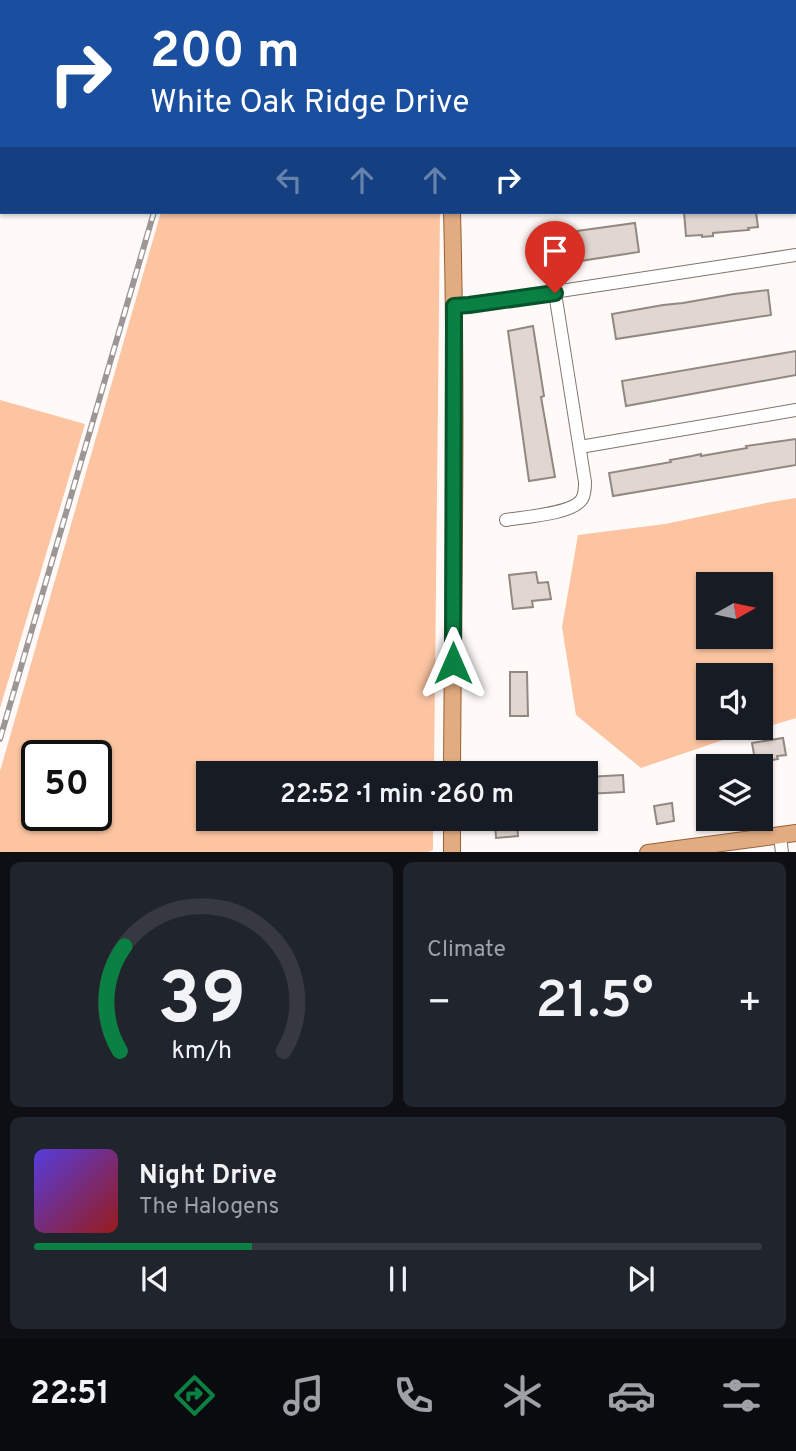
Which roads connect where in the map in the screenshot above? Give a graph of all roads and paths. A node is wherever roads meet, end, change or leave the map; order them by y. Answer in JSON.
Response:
{"nodes":[{"id":1,"x":452,"y":214,"type":"edge"},
{"id":2,"x":796,"y":255,"type":"edge"},
{"id":3,"x":555,"y":293,"type":"junction"},
{"id":4,"x":454,"y":306,"type":"junction"},
{"id":5,"x":796,"y":410,"type":"edge"},
{"id":6,"x":580,"y":447,"type":"junction"},
{"id":7,"x":506,"y":520,"type":"dead end"},
{"id":8,"x":452,"y":761,"type":"edge"},
{"id":9,"x":452,"y":831,"type":"edge"},
{"id":10,"x":788,"y":834,"type":"edge"},
{"id":11,"x":452,"y":852,"type":"edge"},
{"id":12,"x":648,"y":852,"type":"edge"},
{"id":13,"x":782,"y":852,"type":"edge"}],
"edges":[{"from":1,"to":4,"type":"main road"},
{"from":2,"to":3,"type":"street"},
{"from":3,"to":4,"type":"street"},
{"from":3,"to":6,"type":"street"},
{"from":4,"to":8,"type":"main road"},
{"from":5,"to":6,"type":"street"},
{"from":6,"to":7,"type":"street"},
{"from":9,"to":11,"type":"main road"},
{"from":10,"to":12,"type":"main road"},
{"from":10,"to":13,"type":"street"}]}
